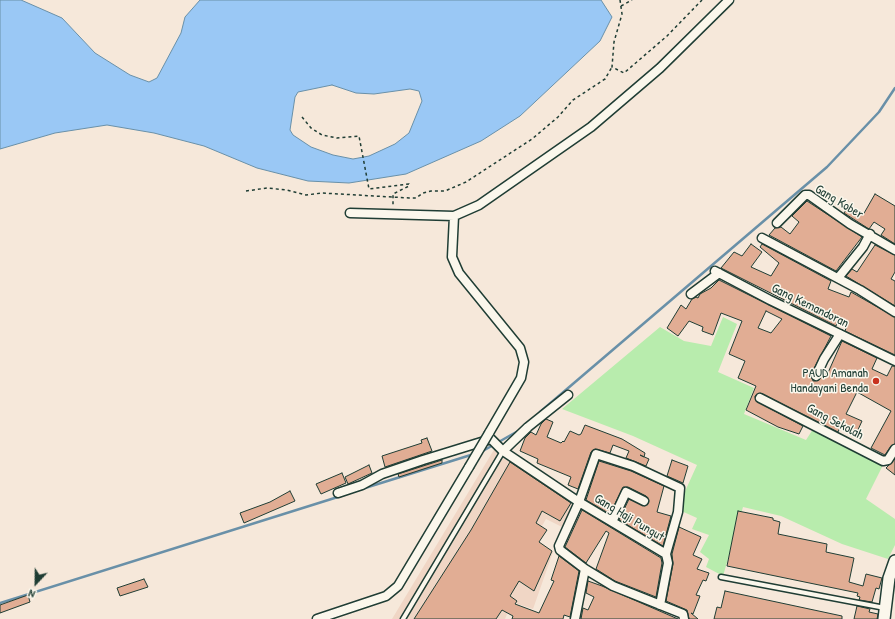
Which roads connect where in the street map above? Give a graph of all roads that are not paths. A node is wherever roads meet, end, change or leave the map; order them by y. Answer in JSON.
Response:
{"nodes":[{"id":1,"x":728,"y":0,"type":"edge"},
{"id":2,"x":350,"y":213,"type":"dead end"},
{"id":3,"x":454,"y":216,"type":"junction"},
{"id":4,"x":777,"y":223,"type":"dead end"},
{"id":5,"x":870,"y":234,"type":"junction"},
{"id":6,"x":762,"y":238,"type":"dead end"},
{"id":7,"x":895,"y":250,"type":"edge"},
{"id":8,"x":838,"y":278,"type":"junction"},
{"id":9,"x":692,"y":294,"type":"dead end"},
{"id":10,"x":895,"y":312,"type":"edge"},
{"id":11,"x":840,"y":334,"type":"junction"},
{"id":12,"x":895,"y":361,"type":"edge"},
{"id":13,"x":816,"y":376,"type":"dead end"},
{"id":14,"x":568,"y":395,"type":"dead end"},
{"id":15,"x":760,"y":398,"type":"dead end"},
{"id":16,"x":895,"y":449,"type":"edge"},
{"id":17,"x":502,"y":450,"type":"junction"},
{"id":18,"x":338,"y":493,"type":"dead end"},
{"id":19,"x":644,"y":501,"type":"dead end"},
{"id":20,"x":579,"y":502,"type":"junction"},
{"id":21,"x":612,"y":522,"type":"junction"},
{"id":22,"x":666,"y":554,"type":"junction"},
{"id":23,"x":895,"y":561,"type":"edge"},
{"id":24,"x":585,"y":569,"type":"junction"},
{"id":25,"x":721,"y":577,"type":"dead end"},
{"id":26,"x":660,"y":605,"type":"junction"},
{"id":27,"x":884,"y":613,"type":"edge"},
{"id":28,"x":317,"y":619,"type":"edge"},
{"id":29,"x":403,"y":619,"type":"edge"},
{"id":30,"x":575,"y":619,"type":"edge"},
{"id":31,"x":684,"y":619,"type":"edge"}],
"edges":[{"from":1,"to":3,"type":"street"},
{"from":2,"to":3,"type":"street"},
{"from":3,"to":28,"type":"street","bridge":true},
{"from":4,"to":5,"type":"street","name":"Gang Kober"},
{"from":5,"to":7,"type":"street","name":"Gang Kober"},
{"from":5,"to":8,"type":"street"},
{"from":6,"to":8,"type":"street"},
{"from":8,"to":10,"type":"street"},
{"from":9,"to":11,"type":"street","name":"Gang Kemandoran"},
{"from":11,"to":12,"type":"street","name":"Gang Kemandoran"},
{"from":11,"to":13,"type":"street"},
{"from":14,"to":17,"type":"street"},
{"from":15,"to":16,"type":"street","name":"Gang Sekolah"},
{"from":17,"to":18,"type":"street","name":"Gang Haji Pungut"},
{"from":17,"to":20,"type":"street","name":"Gang Haji Pungut"},
{"from":17,"to":29,"type":"lane"},
{"from":19,"to":21,"type":"street"},
{"from":20,"to":21,"type":"street","name":"Gang Haji Pungut"},
{"from":20,"to":22,"type":"street","name":"Gang Haji Pungut"},
{"from":20,"to":24,"type":"street","name":"Gang Haji Pungut"},
{"from":21,"to":22,"type":"street","name":"Gang Haji Pungut"},
{"from":22,"to":26,"type":"street","name":"Gang Haji Pungut"},
{"from":23,"to":27,"type":"main road"},
{"from":24,"to":26,"type":"street","name":"Gang Haji Pungut"},
{"from":24,"to":30,"type":"street"},
{"from":25,"to":27,"type":"lane"},
{"from":26,"to":31,"type":"street","name":"Gang Haji Pungut"}]}
